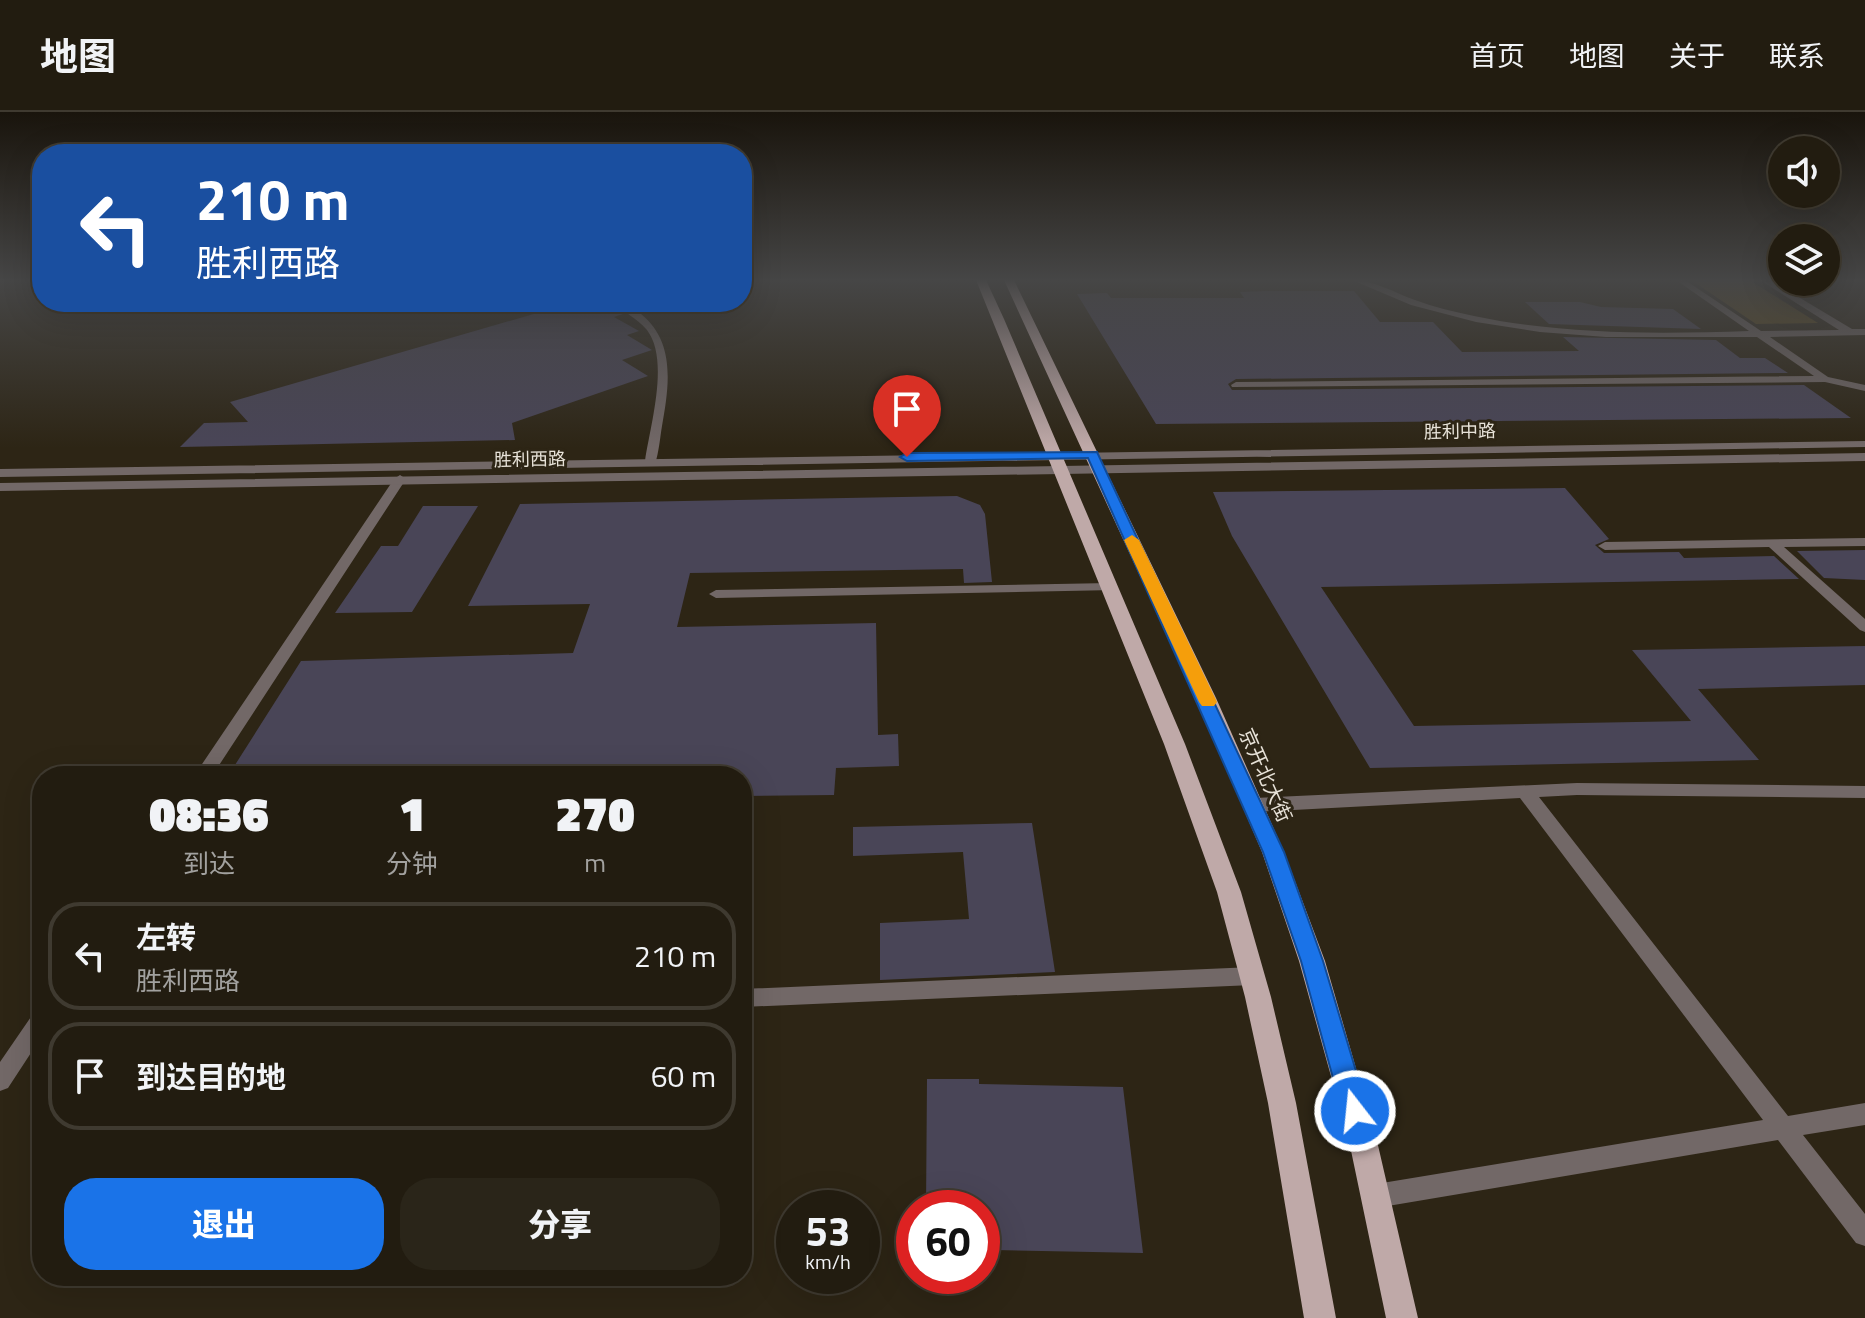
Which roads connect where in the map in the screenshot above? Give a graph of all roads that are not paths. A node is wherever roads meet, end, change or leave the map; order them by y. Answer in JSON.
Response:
{"nodes":[{"id":1,"x":654,"y":336,"type":"edge"},
{"id":2,"x":1005,"y":336,"type":"edge"},
{"id":3,"x":1036,"y":336,"type":"edge"},
{"id":4,"x":1762,"y":336,"type":"edge"},
{"id":5,"x":1825,"y":379,"type":"junction"},
{"id":6,"x":1236,"y":385,"type":"dead end"},
{"id":7,"x":1865,"y":388,"type":"edge"},
{"id":8,"x":1865,"y":444,"type":"edge"},
{"id":9,"x":1865,"y":457,"type":"edge"},
{"id":10,"x":651,"y":461,"type":"junction"},
{"id":11,"x":1059,"y":461,"type":"junction"},
{"id":12,"x":1096,"y":461,"type":"junction"},
{"id":13,"x":0,"y":473,"type":"edge"},
{"id":14,"x":400,"y":479,"type":"junction"},
{"id":15,"x":0,"y":487,"type":"edge"},
{"id":16,"x":1865,"y":542,"type":"edge"},
{"id":17,"x":1772,"y":543,"type":"junction"},
{"id":18,"x":1605,"y":546,"type":"dead end"},
{"id":19,"x":1110,"y":587,"type":"junction"},
{"id":20,"x":716,"y":594,"type":"dead end"},
{"id":21,"x":1865,"y":627,"type":"edge"},
{"id":22,"x":210,"y":766,"type":"edge"},
{"id":23,"x":1524,"y":791,"type":"junction"},
{"id":24,"x":1865,"y":792,"type":"edge"},
{"id":25,"x":1254,"y":805,"type":"junction"},
{"id":26,"x":1253,"y":976,"type":"junction"},
{"id":27,"x":752,"y":998,"type":"edge"},
{"id":28,"x":32,"y":1036,"type":"edge"},
{"id":29,"x":0,"y":1081,"type":"edge"},
{"id":30,"x":1865,"y":1114,"type":"edge"},
{"id":31,"x":1782,"y":1128,"type":"junction"},
{"id":32,"x":1376,"y":1196,"type":"junction"},
{"id":33,"x":1865,"y":1234,"type":"edge"},
{"id":34,"x":1320,"y":1318,"type":"edge"},
{"id":35,"x":1402,"y":1318,"type":"edge"}],
"edges":[{"from":1,"to":10,"type":"street"},
{"from":2,"to":11,"type":"main road"},
{"from":3,"to":12,"type":"main road","name":"京开北大街"},
{"from":4,"to":5,"type":"street"},
{"from":5,"to":6,"type":"street"},
{"from":5,"to":7,"type":"street"},
{"from":8,"to":12,"type":"street","name":"胜利中路"},
{"from":9,"to":12,"type":"street","name":"胜利中路"},
{"from":10,"to":11,"type":"street","name":"胜利西路"},
{"from":10,"to":13,"type":"street","name":"胜利西路"},
{"from":11,"to":12,"type":"street","name":"胜利中路"},
{"from":11,"to":14,"type":"street","name":"胜利西路"},
{"from":11,"to":19,"type":"main road"},
{"from":12,"to":25,"type":"main road","name":"京开北大街"},
{"from":14,"to":15,"type":"street","name":"胜利西路"},
{"from":14,"to":22,"type":"street"},
{"from":16,"to":17,"type":"street"},
{"from":17,"to":18,"type":"street"},
{"from":17,"to":21,"type":"street"},
{"from":19,"to":20,"type":"street"},
{"from":19,"to":26,"type":"main road"},
{"from":23,"to":24,"type":"street"},
{"from":23,"to":25,"type":"street"},
{"from":23,"to":31,"type":"street"},
{"from":25,"to":32,"type":"main road","name":"京开北大街"},
{"from":26,"to":27,"type":"street"},
{"from":26,"to":34,"type":"main road"},
{"from":28,"to":29,"type":"street"},
{"from":30,"to":31,"type":"street"},
{"from":31,"to":32,"type":"street"},
{"from":31,"to":33,"type":"street"},
{"from":32,"to":35,"type":"main road","name":"京开北大街"}]}
